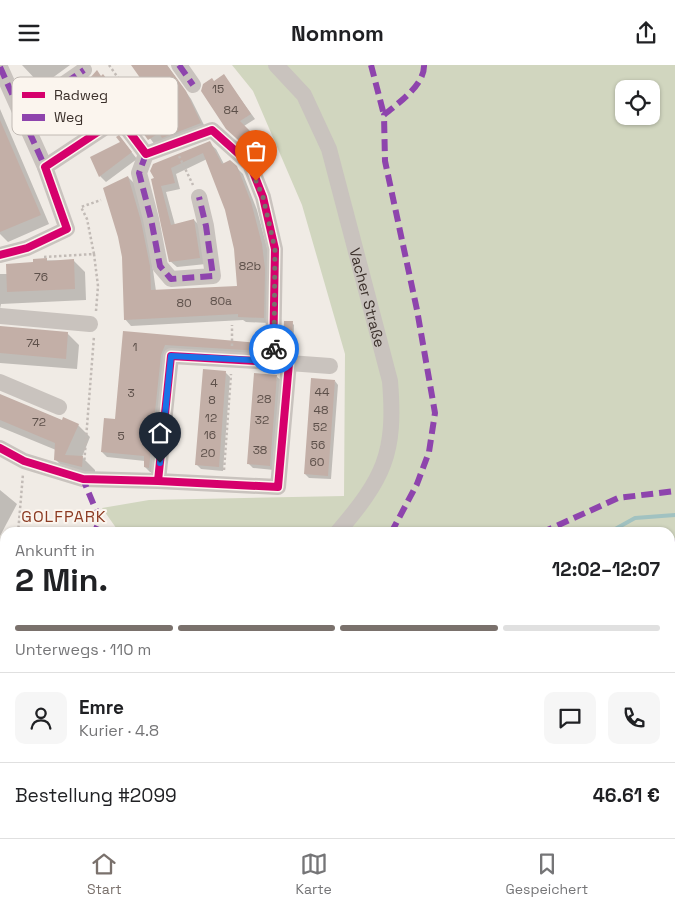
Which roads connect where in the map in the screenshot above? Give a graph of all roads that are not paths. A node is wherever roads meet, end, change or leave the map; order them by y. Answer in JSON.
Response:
{"nodes":[{"id":1,"x":179,"y":65,"type":"edge"},
{"id":2,"x":276,"y":65,"type":"edge"},
{"id":3,"x":0,"y":67,"type":"edge"},
{"id":4,"x":84,"y":70,"type":"dead end"},
{"id":5,"x":74,"y":77,"type":"edge"},
{"id":6,"x":194,"y":85,"type":"dead end"},
{"id":7,"x":12,"y":92,"type":"edge"},
{"id":8,"x":31,"y":135,"type":"edge"},
{"id":9,"x":93,"y":135,"type":"edge"},
{"id":10,"x":132,"y":135,"type":"edge"},
{"id":11,"x":146,"y":154,"type":"junction"},
{"id":12,"x":45,"y":167,"type":"junction"},
{"id":13,"x":199,"y":197,"type":"road end"},
{"id":14,"x":0,"y":255,"type":"edge"},
{"id":15,"x":0,"y":316,"type":"edge"},
{"id":16,"x":90,"y":324,"type":"dead end"},
{"id":17,"x":281,"y":362,"type":"junction"},
{"id":18,"x":330,"y":366,"type":"dead end"},
{"id":19,"x":0,"y":382,"type":"edge"},
{"id":20,"x":59,"y":407,"type":"dead end"},
{"id":21,"x":0,"y":448,"type":"edge"},
{"id":22,"x":158,"y":481,"type":"junction"},
{"id":23,"x":342,"y":527,"type":"edge"}],
"edges":[{"from":1,"to":6,"type":"street"},
{"from":2,"to":23,"type":"street","name":"Vacher Straße"},
{"from":3,"to":7,"type":"street"},
{"from":4,"to":5,"type":"street"},
{"from":8,"to":12,"type":"street"},
{"from":9,"to":12,"type":"street"},
{"from":10,"to":11,"type":"street"},
{"from":11,"to":13,"type":"street"},
{"from":11,"to":17,"type":"street"},
{"from":12,"to":14,"type":"street"},
{"from":15,"to":16,"type":"street"},
{"from":17,"to":18,"type":"street"},
{"from":17,"to":22,"type":"street"},
{"from":17,"to":22,"type":"street"},
{"from":19,"to":20,"type":"street"},
{"from":21,"to":22,"type":"street"}]}
